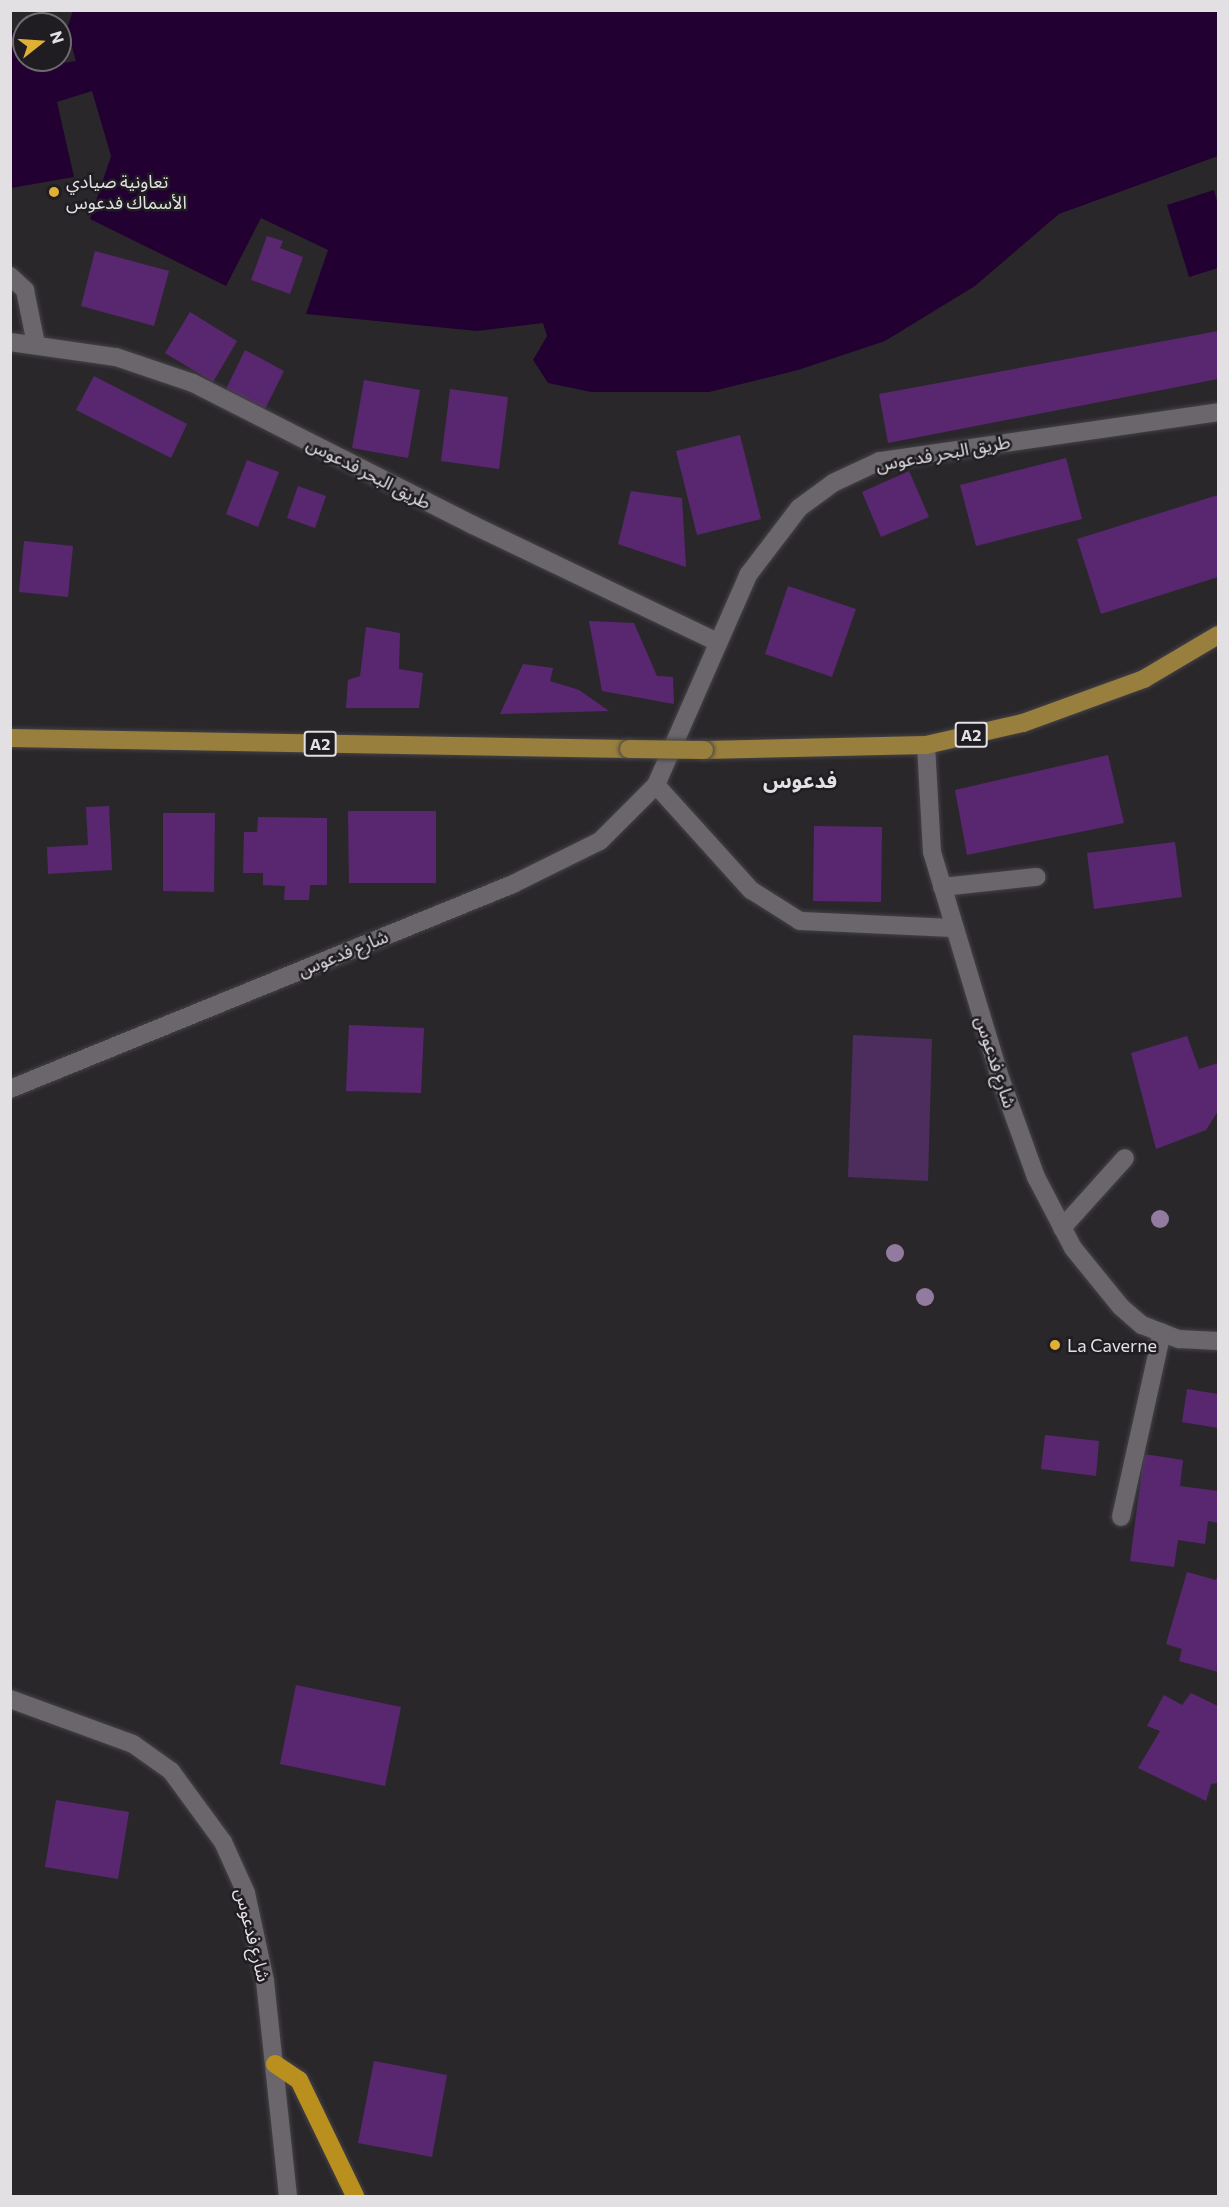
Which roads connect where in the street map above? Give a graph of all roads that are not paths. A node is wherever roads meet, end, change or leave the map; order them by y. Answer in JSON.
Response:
{"nodes":[{"id":1,"x":10,"y":276,"type":"edge"},
{"id":2,"x":10,"y":342,"type":"edge"},
{"id":3,"x":36,"y":344,"type":"junction"},
{"id":4,"x":1218,"y":412,"type":"edge"},
{"id":5,"x":1218,"y":635,"type":"edge"},
{"id":6,"x":716,"y":641,"type":"junction"},
{"id":7,"x":10,"y":738,"type":"edge"},
{"id":8,"x":926,"y":745,"type":"junction"},
{"id":9,"x":656,"y":785,"type":"junction"},
{"id":10,"x":1036,"y":877,"type":"dead end"},
{"id":11,"x":942,"y":887,"type":"junction"},
{"id":12,"x":954,"y":928,"type":"junction"},
{"id":13,"x":10,"y":1089,"type":"edge"},
{"id":14,"x":1125,"y":1158,"type":"dead end"},
{"id":15,"x":1062,"y":1228,"type":"junction"},
{"id":16,"x":1162,"y":1332,"type":"junction"},
{"id":17,"x":1218,"y":1341,"type":"edge"},
{"id":18,"x":1121,"y":1517,"type":"dead end"},
{"id":19,"x":10,"y":1699,"type":"edge"},
{"id":20,"x":275,"y":2064,"type":"junction"},
{"id":21,"x":287,"y":2192,"type":"edge"},
{"id":22,"x":355,"y":2196,"type":"edge"}],
"edges":[{"from":1,"to":3,"type":"street"},
{"from":2,"to":3,"type":"street","name":"طريق البحر فدعوس"},
{"from":3,"to":6,"type":"street","name":"طريق البحر فدعوس"},
{"from":4,"to":6,"type":"street","name":"طريق البحر فدعوس"},
{"from":5,"to":8,"type":"main road","number":"A2"},
{"from":6,"to":9,"type":"street","name":"طريق البحر فدعوس"},
{"from":7,"to":8,"type":"main road","number":"A2","bridge":true},
{"from":8,"to":11,"type":"street","name":"شارع فدعوس"},
{"from":9,"to":12,"type":"street"},
{"from":9,"to":13,"type":"street","name":"شارع فدعوس"},
{"from":10,"to":11,"type":"street"},
{"from":11,"to":12,"type":"street","name":"شارع فدعوس"},
{"from":12,"to":15,"type":"street","name":"شارع فدعوس"},
{"from":14,"to":15,"type":"street"},
{"from":15,"to":16,"type":"street","name":"شارع فدعوس"},
{"from":16,"to":17,"type":"street","name":"شارع فدعوس"},
{"from":16,"to":18,"type":"street"},
{"from":19,"to":20,"type":"street","name":"شارع فدعوس"},
{"from":20,"to":21,"type":"street","name":"شارع فدعوس"},
{"from":20,"to":22,"type":"highway"}]}
